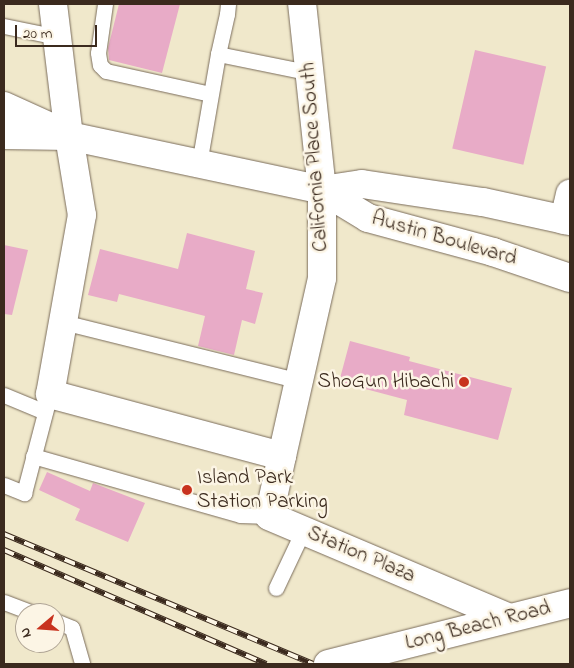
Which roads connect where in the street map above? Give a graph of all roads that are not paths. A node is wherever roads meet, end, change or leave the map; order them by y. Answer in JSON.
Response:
{"nodes":[{"id":1,"x":53,"y":4,"type":"edge"},
{"id":2,"x":105,"y":4,"type":"edge"},
{"id":3,"x":228,"y":4,"type":"edge"},
{"id":4,"x":302,"y":4,"type":"edge"},
{"id":5,"x":4,"y":26,"type":"edge"},
{"id":6,"x":57,"y":37,"type":"junction"},
{"id":7,"x":218,"y":54,"type":"junction"},
{"id":8,"x":311,"y":73,"type":"junction"},
{"id":9,"x":211,"y":94,"type":"junction"},
{"id":10,"x":4,"y":106,"type":"edge"},
{"id":11,"x":4,"y":135,"type":"edge"},
{"id":12,"x":69,"y":136,"type":"junction"},
{"id":13,"x":198,"y":164,"type":"junction"},
{"id":14,"x":322,"y":190,"type":"junction"},
{"id":15,"x":568,"y":212,"type":"edge"},
{"id":16,"x":570,"y":278,"type":"edge"},
{"id":17,"x":63,"y":322,"type":"junction"},
{"id":18,"x":300,"y":381,"type":"junction"},
{"id":19,"x":4,"y":395,"type":"edge"},
{"id":20,"x":47,"y":403,"type":"junction"},
{"id":21,"x":33,"y":456,"type":"junction"},
{"id":22,"x":282,"y":456,"type":"junction"},
{"id":23,"x":4,"y":485,"type":"edge"},
{"id":24,"x":270,"y":516,"type":"junction"},
{"id":25,"x":303,"y":531,"type":"junction"},
{"id":26,"x":276,"y":588,"type":"dead end"},
{"id":27,"x":570,"y":603,"type":"edge"},
{"id":28,"x":509,"y":618,"type":"junction"},
{"id":29,"x":65,"y":626,"type":"edge"},
{"id":30,"x":82,"y":664,"type":"edge"},
{"id":31,"x":328,"y":664,"type":"edge"}],
"edges":[{"from":1,"to":6,"type":"street"},
{"from":2,"to":9,"type":"lane"},
{"from":3,"to":7,"type":"lane"},
{"from":4,"to":8,"type":"street","name":"California Place South"},
{"from":5,"to":6,"type":"lane"},
{"from":6,"to":12,"type":"street"},
{"from":7,"to":8,"type":"lane"},
{"from":7,"to":9,"type":"lane"},
{"from":8,"to":14,"type":"street","name":"California Place South"},
{"from":9,"to":13,"type":"lane"},
{"from":10,"to":12,"type":"street","name":"Austin Boulevard"},
{"from":11,"to":12,"type":"street","name":"Austin Boulevard"},
{"from":12,"to":13,"type":"street","name":"Austin Boulevard"},
{"from":12,"to":17,"type":"street"},
{"from":13,"to":14,"type":"street","name":"Austin Boulevard"},
{"from":14,"to":15,"type":"street","name":"Austin Boulevard"},
{"from":14,"to":16,"type":"street","name":"Austin Boulevard"},
{"from":14,"to":18,"type":"street","name":"California Place South"},
{"from":17,"to":18,"type":"lane"},
{"from":17,"to":20,"type":"street"},
{"from":18,"to":22,"type":"street","name":"California Place South"},
{"from":19,"to":20,"type":"lane"},
{"from":20,"to":21,"type":"lane"},
{"from":20,"to":22,"type":"street"},
{"from":21,"to":23,"type":"lane"},
{"from":21,"to":24,"type":"lane"},
{"from":22,"to":24,"type":"street"},
{"from":24,"to":25,"type":"street","name":"Station Plaza"},
{"from":25,"to":26,"type":"lane"},
{"from":25,"to":28,"type":"street","name":"Station Plaza"},
{"from":27,"to":28,"type":"street","name":"Long Beach Road"},
{"from":28,"to":31,"type":"street","name":"Long Beach Road"},
{"from":29,"to":30,"type":"lane"}]}
